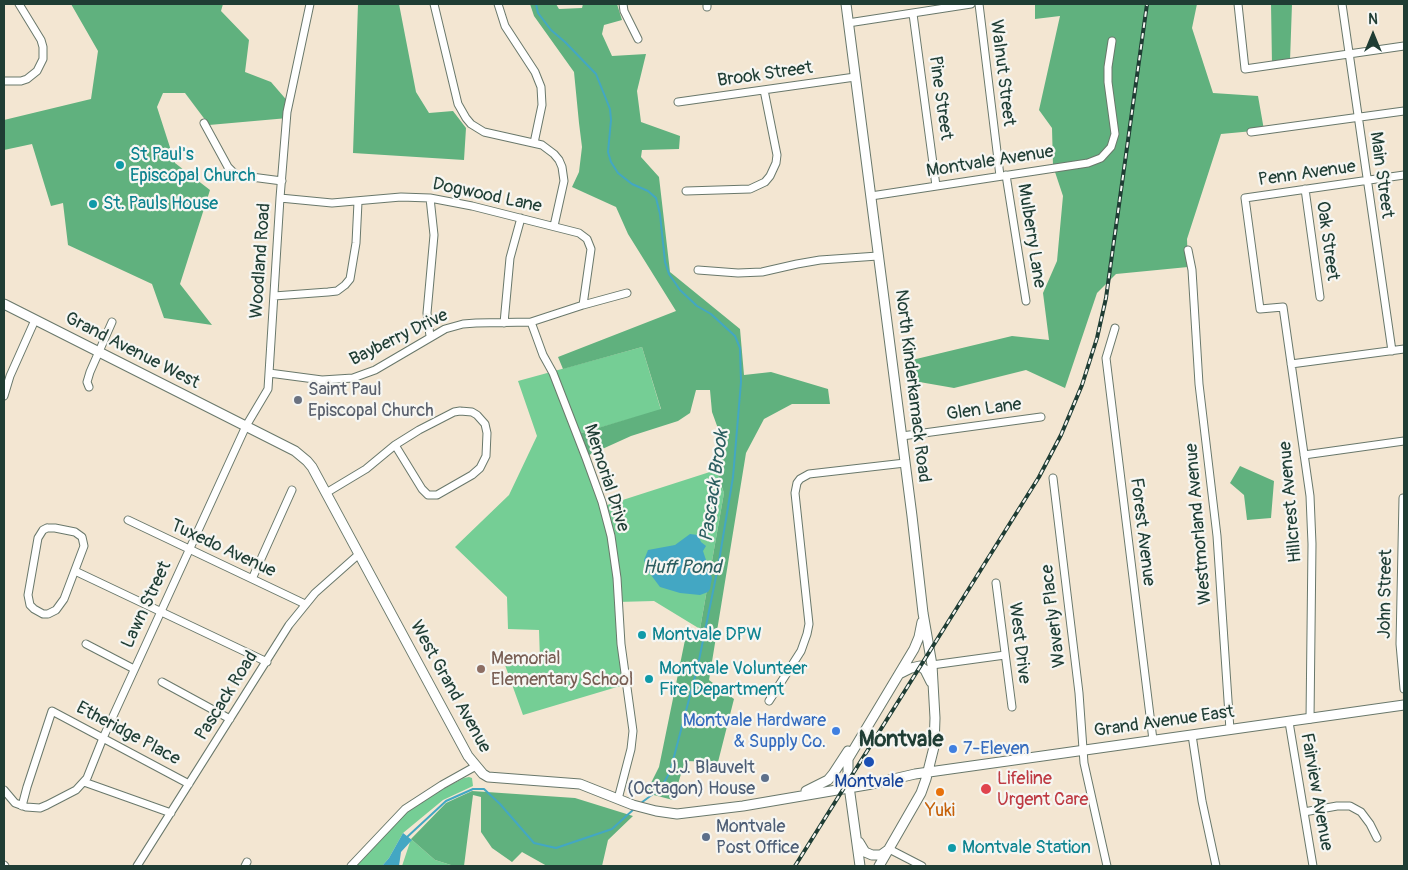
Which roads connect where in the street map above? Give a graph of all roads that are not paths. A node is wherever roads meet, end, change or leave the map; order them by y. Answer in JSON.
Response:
{"nodes":[{"id":1,"x":19,"y":4,"type":"edge"},
{"id":2,"x":310,"y":4,"type":"edge"},
{"id":3,"x":434,"y":4,"type":"edge"},
{"id":4,"x":498,"y":4,"type":"edge"},
{"id":5,"x":623,"y":4,"type":"edge"},
{"id":6,"x":846,"y":4,"type":"edge"},
{"id":7,"x":970,"y":4,"type":"edge"},
{"id":8,"x":979,"y":4,"type":"edge"},
{"id":9,"x":1238,"y":4,"type":"edge"},
{"id":10,"x":1342,"y":4,"type":"edge"},
{"id":11,"x":913,"y":14,"type":"junction"},
{"id":12,"x":848,"y":23,"type":"junction"},
{"id":13,"x":638,"y":39,"type":"dead end"},
{"id":14,"x":1112,"y":41,"type":"dead end"},
{"id":15,"x":1404,"y":46,"type":"edge"},
{"id":16,"x":1348,"y":54,"type":"junction"},
{"id":17,"x":856,"y":78,"type":"junction"},
{"id":18,"x":4,"y":81,"type":"edge"},
{"id":19,"x":764,"y":90,"type":"junction"},
{"id":20,"x":678,"y":102,"type":"dead end"},
{"id":21,"x":1404,"y":111,"type":"edge"},
{"id":22,"x":1358,"y":117,"type":"junction"},
{"id":23,"x":204,"y":123,"type":"dead end"},
{"id":24,"x":1252,"y":132,"type":"dead end"},
{"id":25,"x":534,"y":143,"type":"junction"},
{"id":26,"x":1404,"y":175,"type":"edge"},
{"id":27,"x":1003,"y":176,"type":"junction"},
{"id":28,"x":1367,"y":180,"type":"junction"},
{"id":29,"x":282,"y":181,"type":"junction"},
{"id":30,"x":936,"y":186,"type":"junction"},
{"id":31,"x":1305,"y":189,"type":"junction"},
{"id":32,"x":686,"y":191,"type":"dead end"},
{"id":33,"x":871,"y":196,"type":"junction"},
{"id":34,"x":280,"y":198,"type":"junction"},
{"id":35,"x":430,"y":198,"type":"junction"},
{"id":36,"x":358,"y":202,"type":"junction"},
{"id":37,"x":521,"y":218,"type":"junction"},
{"id":38,"x":554,"y":226,"type":"junction"},
{"id":39,"x":1188,"y":250,"type":"dead end"},
{"id":40,"x":878,"y":256,"type":"junction"},
{"id":41,"x":698,"y":270,"type":"dead end"},
{"id":42,"x":628,"y":292,"type":"dead end"},
{"id":43,"x":274,"y":296,"type":"junction"},
{"id":44,"x":1320,"y":297,"type":"dead end"},
{"id":45,"x":1026,"y":301,"type":"dead end"},
{"id":46,"x":4,"y":304,"type":"edge"},
{"id":47,"x":583,"y":305,"type":"junction"},
{"id":48,"x":1260,"y":309,"type":"joint"},
{"id":49,"x":34,"y":320,"type":"junction"},
{"id":50,"x":112,"y":322,"type":"dead end"},
{"id":51,"x":532,"y":322,"type":"junction"},
{"id":52,"x":504,"y":323,"type":"junction"},
{"id":53,"x":1114,"y":328,"type":"dead end"},
{"id":54,"x":430,"y":336,"type":"junction"},
{"id":55,"x":1404,"y":349,"type":"edge"},
{"id":56,"x":1392,"y":351,"type":"junction"},
{"id":57,"x":98,"y":352,"type":"junction"},
{"id":58,"x":1291,"y":364,"type":"junction"},
{"id":59,"x":269,"y":373,"type":"junction"},
{"id":60,"x":6,"y":379,"type":"edge"},
{"id":61,"x":89,"y":387,"type":"dead end"},
{"id":62,"x":4,"y":396,"type":"edge"},
{"id":63,"x":1041,"y":417,"type":"dead end"},
{"id":64,"x":246,"y":426,"type":"junction"},
{"id":65,"x":902,"y":436,"type":"junction"},
{"id":66,"x":1404,"y":441,"type":"edge"},
{"id":67,"x":396,"y":445,"type":"junction"},
{"id":68,"x":1304,"y":455,"type":"junction"},
{"id":69,"x":905,"y":463,"type":"junction"},
{"id":70,"x":1053,"y":478,"type":"dead end"},
{"id":71,"x":292,"y":490,"type":"dead end"},
{"id":72,"x":326,"y":493,"type":"junction"},
{"id":73,"x":1403,"y":498,"type":"dead end"},
{"id":74,"x":128,"y":520,"type":"dead end"},
{"id":75,"x":1403,"y":529,"type":"edge"},
{"id":76,"x":190,"y":549,"type":"junction"},
{"id":77,"x":359,"y":554,"type":"junction"},
{"id":78,"x":75,"y":571,"type":"junction"},
{"id":79,"x":252,"y":579,"type":"junction"},
{"id":80,"x":996,"y":582,"type":"dead end"},
{"id":81,"x":305,"y":604,"type":"junction"},
{"id":82,"x":161,"y":612,"type":"junction"},
{"id":83,"x":923,"y":613,"type":"junction"},
{"id":84,"x":86,"y":644,"type":"dead end"},
{"id":85,"x":1005,"y":655,"type":"junction"},
{"id":86,"x":267,"y":662,"type":"junction"},
{"id":87,"x":932,"y":665,"type":"junction"},
{"id":88,"x":920,"y":666,"type":"junction"},
{"id":89,"x":134,"y":669,"type":"junction"},
{"id":90,"x":900,"y":674,"type":"junction"},
{"id":91,"x":162,"y":682,"type":"dead end"},
{"id":92,"x":1404,"y":689,"type":"edge"},
{"id":93,"x":769,"y":701,"type":"dead end"},
{"id":94,"x":935,"y":702,"type":"junction"},
{"id":95,"x":1404,"y":705,"type":"edge"},
{"id":96,"x":1012,"y":707,"type":"dead end"},
{"id":97,"x":230,"y":719,"type":"junction"},
{"id":98,"x":1310,"y":719,"type":"junction"},
{"id":99,"x":1289,"y":722,"type":"junction"},
{"id":100,"x":1230,"y":730,"type":"junction"},
{"id":101,"x":1192,"y":735,"type":"junction"},
{"id":102,"x":103,"y":738,"type":"junction"},
{"id":103,"x":1153,"y":740,"type":"junction"},
{"id":104,"x":858,"y":743,"type":"junction"},
{"id":105,"x":1084,"y":750,"type":"junction"},
{"id":106,"x":476,"y":766,"type":"junction"},
{"id":107,"x":928,"y":773,"type":"junction"},
{"id":108,"x":84,"y":782,"type":"junction"},
{"id":109,"x":190,"y":784,"type":"junction"},
{"id":110,"x":849,"y":788,"type":"junction"},
{"id":111,"x":4,"y":790,"type":"edge"},
{"id":112,"x":797,"y":796,"type":"junction"},
{"id":113,"x":618,"y":799,"type":"junction"},
{"id":114,"x":22,"y":806,"type":"junction"},
{"id":115,"x":1304,"y":812,"type":"junction"},
{"id":116,"x":171,"y":813,"type":"junction"},
{"id":117,"x":855,"y":832,"type":"junction"},
{"id":118,"x":1377,"y":838,"type":"dead end"},
{"id":119,"x":889,"y":849,"type":"junction"},
{"id":120,"x":137,"y":866,"type":"edge"},
{"id":121,"x":351,"y":866,"type":"edge"},
{"id":122,"x":860,"y":866,"type":"edge"},
{"id":123,"x":879,"y":866,"type":"edge"},
{"id":124,"x":922,"y":866,"type":"edge"},
{"id":125,"x":1107,"y":866,"type":"edge"},
{"id":126,"x":1216,"y":866,"type":"edge"},
{"id":127,"x":1313,"y":866,"type":"edge"}],
"edges":[{"from":1,"to":18,"type":"street"},
{"from":2,"to":29,"type":"street","name":"Woodland Road"},
{"from":3,"to":25,"type":"street"},
{"from":4,"to":25,"type":"street"},
{"from":5,"to":13,"type":"street"},
{"from":6,"to":12,"type":"main road","name":"North Kinderkamack Road"},
{"from":7,"to":11,"type":"street"},
{"from":8,"to":27,"type":"street","name":"Walnut Street"},
{"from":9,"to":16,"type":"street"},
{"from":10,"to":16,"type":"street","name":"Main Street"},
{"from":11,"to":12,"type":"street"},
{"from":11,"to":30,"type":"street","name":"Pine Street"},
{"from":12,"to":17,"type":"main road","name":"North Kinderkamack Road"},
{"from":14,"to":27,"type":"street","name":"Montvale Avenue"},
{"from":15,"to":16,"type":"street"},
{"from":16,"to":22,"type":"street","name":"Main Street"},
{"from":17,"to":19,"type":"street","name":"Brook Street"},
{"from":17,"to":33,"type":"main road","name":"North Kinderkamack Road"},
{"from":19,"to":20,"type":"street","name":"Brook Street"},
{"from":19,"to":32,"type":"street"},
{"from":21,"to":22,"type":"street"},
{"from":22,"to":24,"type":"street"},
{"from":22,"to":28,"type":"street","name":"Main Street"},
{"from":23,"to":29,"type":"street"},
{"from":25,"to":38,"type":"street"},
{"from":26,"to":28,"type":"street","name":"Penn Avenue"},
{"from":27,"to":30,"type":"street","name":"Montvale Avenue"},
{"from":27,"to":45,"type":"street","name":"Mulberry Lane"},
{"from":28,"to":31,"type":"street","name":"Penn Avenue"},
{"from":28,"to":56,"type":"street","name":"Main Street"},
{"from":29,"to":34,"type":"street","name":"Woodland Road"},
{"from":30,"to":33,"type":"street","name":"Montvale Avenue"},
{"from":31,"to":44,"type":"street","name":"Oak Street"},
{"from":31,"to":48,"type":"street","name":"Penn Avenue"},
{"from":33,"to":40,"type":"main road","name":"North Kinderkamack Road"},
{"from":34,"to":36,"type":"street","name":"Dogwood Lane"},
{"from":34,"to":43,"type":"street","name":"Woodland Road"},
{"from":35,"to":36,"type":"street","name":"Dogwood Lane"},
{"from":35,"to":37,"type":"street","name":"Dogwood Lane"},
{"from":35,"to":54,"type":"street"},
{"from":36,"to":43,"type":"street"},
{"from":37,"to":38,"type":"street","name":"Dogwood Lane"},
{"from":37,"to":52,"type":"street"},
{"from":38,"to":47,"type":"street","name":"Dogwood Lane"},
{"from":39,"to":100,"type":"street","name":"Westmorland Avenue"},
{"from":40,"to":41,"type":"street"},
{"from":40,"to":65,"type":"main road","name":"North Kinderkamack Road"},
{"from":42,"to":47,"type":"street","name":"Bayberry Drive"},
{"from":43,"to":59,"type":"street","name":"Woodland Road"},
{"from":46,"to":49,"type":"main road","name":"Grand Avenue West"},
{"from":47,"to":51,"type":"street","name":"Bayberry Drive"},
{"from":48,"to":58,"type":"street","name":"Hillcrest Avenue"},
{"from":49,"to":57,"type":"main road","name":"Grand Avenue West"},
{"from":49,"to":60,"type":"street"},
{"from":50,"to":57,"type":"street"},
{"from":51,"to":52,"type":"street","name":"Bayberry Drive"},
{"from":51,"to":113,"type":"street","name":"Memorial Drive"},
{"from":52,"to":54,"type":"street","name":"Bayberry Drive"},
{"from":53,"to":103,"type":"street","name":"Forest Avenue"},
{"from":54,"to":59,"type":"street","name":"Bayberry Drive"},
{"from":55,"to":56,"type":"street"},
{"from":56,"to":58,"type":"street"},
{"from":57,"to":61,"type":"street"},
{"from":57,"to":64,"type":"main road","name":"Grand Avenue West"},
{"from":58,"to":68,"type":"street","name":"Hillcrest Avenue"},
{"from":59,"to":64,"type":"street","name":"Woodland Road"},
{"from":60,"to":62,"type":"street"},
{"from":63,"to":65,"type":"street","name":"Glen Lane"},
{"from":64,"to":72,"type":"main road","name":"West Grand Avenue"},
{"from":64,"to":76,"type":"street","name":"Lawn Street"},
{"from":65,"to":69,"type":"main road","name":"North Kinderkamack Road"},
{"from":66,"to":68,"type":"street"},
{"from":67,"to":67,"type":"street"},
{"from":67,"to":72,"type":"street"},
{"from":68,"to":98,"type":"street","name":"Hillcrest Avenue"},
{"from":69,"to":83,"type":"main road","name":"North Kinderkamack Road"},
{"from":69,"to":93,"type":"street"},
{"from":70,"to":105,"type":"street","name":"Waverly Place"},
{"from":71,"to":79,"type":"street"},
{"from":72,"to":77,"type":"main road","name":"West Grand Avenue"},
{"from":73,"to":75,"type":"street","name":"John Street"},
{"from":74,"to":76,"type":"street","name":"Tuxedo Avenue"},
{"from":75,"to":92,"type":"street","name":"John Street"},
{"from":76,"to":79,"type":"street","name":"Tuxedo Avenue"},
{"from":76,"to":82,"type":"street","name":"Lawn Street"},
{"from":77,"to":81,"type":"street","name":"Pascack Road"},
{"from":77,"to":106,"type":"main road","name":"West Grand Avenue"},
{"from":78,"to":78,"type":"street"},
{"from":78,"to":82,"type":"street"},
{"from":79,"to":81,"type":"street","name":"Tuxedo Avenue"},
{"from":80,"to":85,"type":"street","name":"West Drive"},
{"from":81,"to":86,"type":"street","name":"Pascack Road"},
{"from":82,"to":86,"type":"street"},
{"from":82,"to":89,"type":"street","name":"Lawn Street"},
{"from":83,"to":87,"type":"main road","name":"North Kinderkamack Road"},
{"from":83,"to":90,"type":"main road"},
{"from":84,"to":89,"type":"street"},
{"from":85,"to":87,"type":"street"},
{"from":85,"to":96,"type":"street","name":"West Drive"},
{"from":86,"to":97,"type":"street","name":"Pascack Road"},
{"from":87,"to":88,"type":"main road"},
{"from":87,"to":94,"type":"main road","name":"North Kinderkamack Road"},
{"from":88,"to":90,"type":"main road"},
{"from":88,"to":94,"type":"main road"},
{"from":89,"to":102,"type":"street","name":"Lawn Street"},
{"from":90,"to":104,"type":"main road"},
{"from":91,"to":97,"type":"street"},
{"from":94,"to":107,"type":"main road","name":"North Kinderkamack Road"},
{"from":95,"to":98,"type":"main road","name":"Grand Avenue East"},
{"from":97,"to":109,"type":"street","name":"Pascack Road"},
{"from":98,"to":99,"type":"main road","name":"Grand Avenue East"},
{"from":99,"to":100,"type":"main road","name":"Grand Avenue East"},
{"from":99,"to":115,"type":"street","name":"Fairview Avenue"},
{"from":100,"to":101,"type":"main road","name":"Grand Avenue East"},
{"from":101,"to":103,"type":"main road","name":"Grand Avenue East"},
{"from":101,"to":126,"type":"street"},
{"from":102,"to":108,"type":"street","name":"Lawn Street"},
{"from":102,"to":109,"type":"street","name":"Etheridge Place"},
{"from":102,"to":114,"type":"street","name":"Etheridge Place"},
{"from":103,"to":105,"type":"main road","name":"Grand Avenue East"},
{"from":104,"to":110,"type":"main road"},
{"from":104,"to":112,"type":"main road"},
{"from":105,"to":107,"type":"main road","name":"Grand Avenue East"},
{"from":105,"to":125,"type":"street","name":"Waverly Place"},
{"from":106,"to":113,"type":"main road","name":"West Grand Avenue"},
{"from":106,"to":121,"type":"street"},
{"from":107,"to":110,"type":"main road","name":"West Grand Avenue"},
{"from":107,"to":119,"type":"main road","name":"North Kinderkamack Road"},
{"from":108,"to":114,"type":"street","name":"Lawn Street"},
{"from":108,"to":116,"type":"street"},
{"from":109,"to":116,"type":"street","name":"Pascack Road"},
{"from":110,"to":112,"type":"main road","name":"West Grand Avenue"},
{"from":110,"to":117,"type":"main road"},
{"from":111,"to":114,"type":"street"},
{"from":112,"to":113,"type":"main road","name":"West Grand Avenue"},
{"from":115,"to":118,"type":"street"},
{"from":115,"to":127,"type":"street","name":"Fairview Avenue"},
{"from":116,"to":120,"type":"street","name":"Pascack Road"},
{"from":117,"to":119,"type":"main road"},
{"from":117,"to":122,"type":"main road"},
{"from":119,"to":123,"type":"main road","name":"North Kinderkamack Road"},
{"from":119,"to":124,"type":"street"}]}
